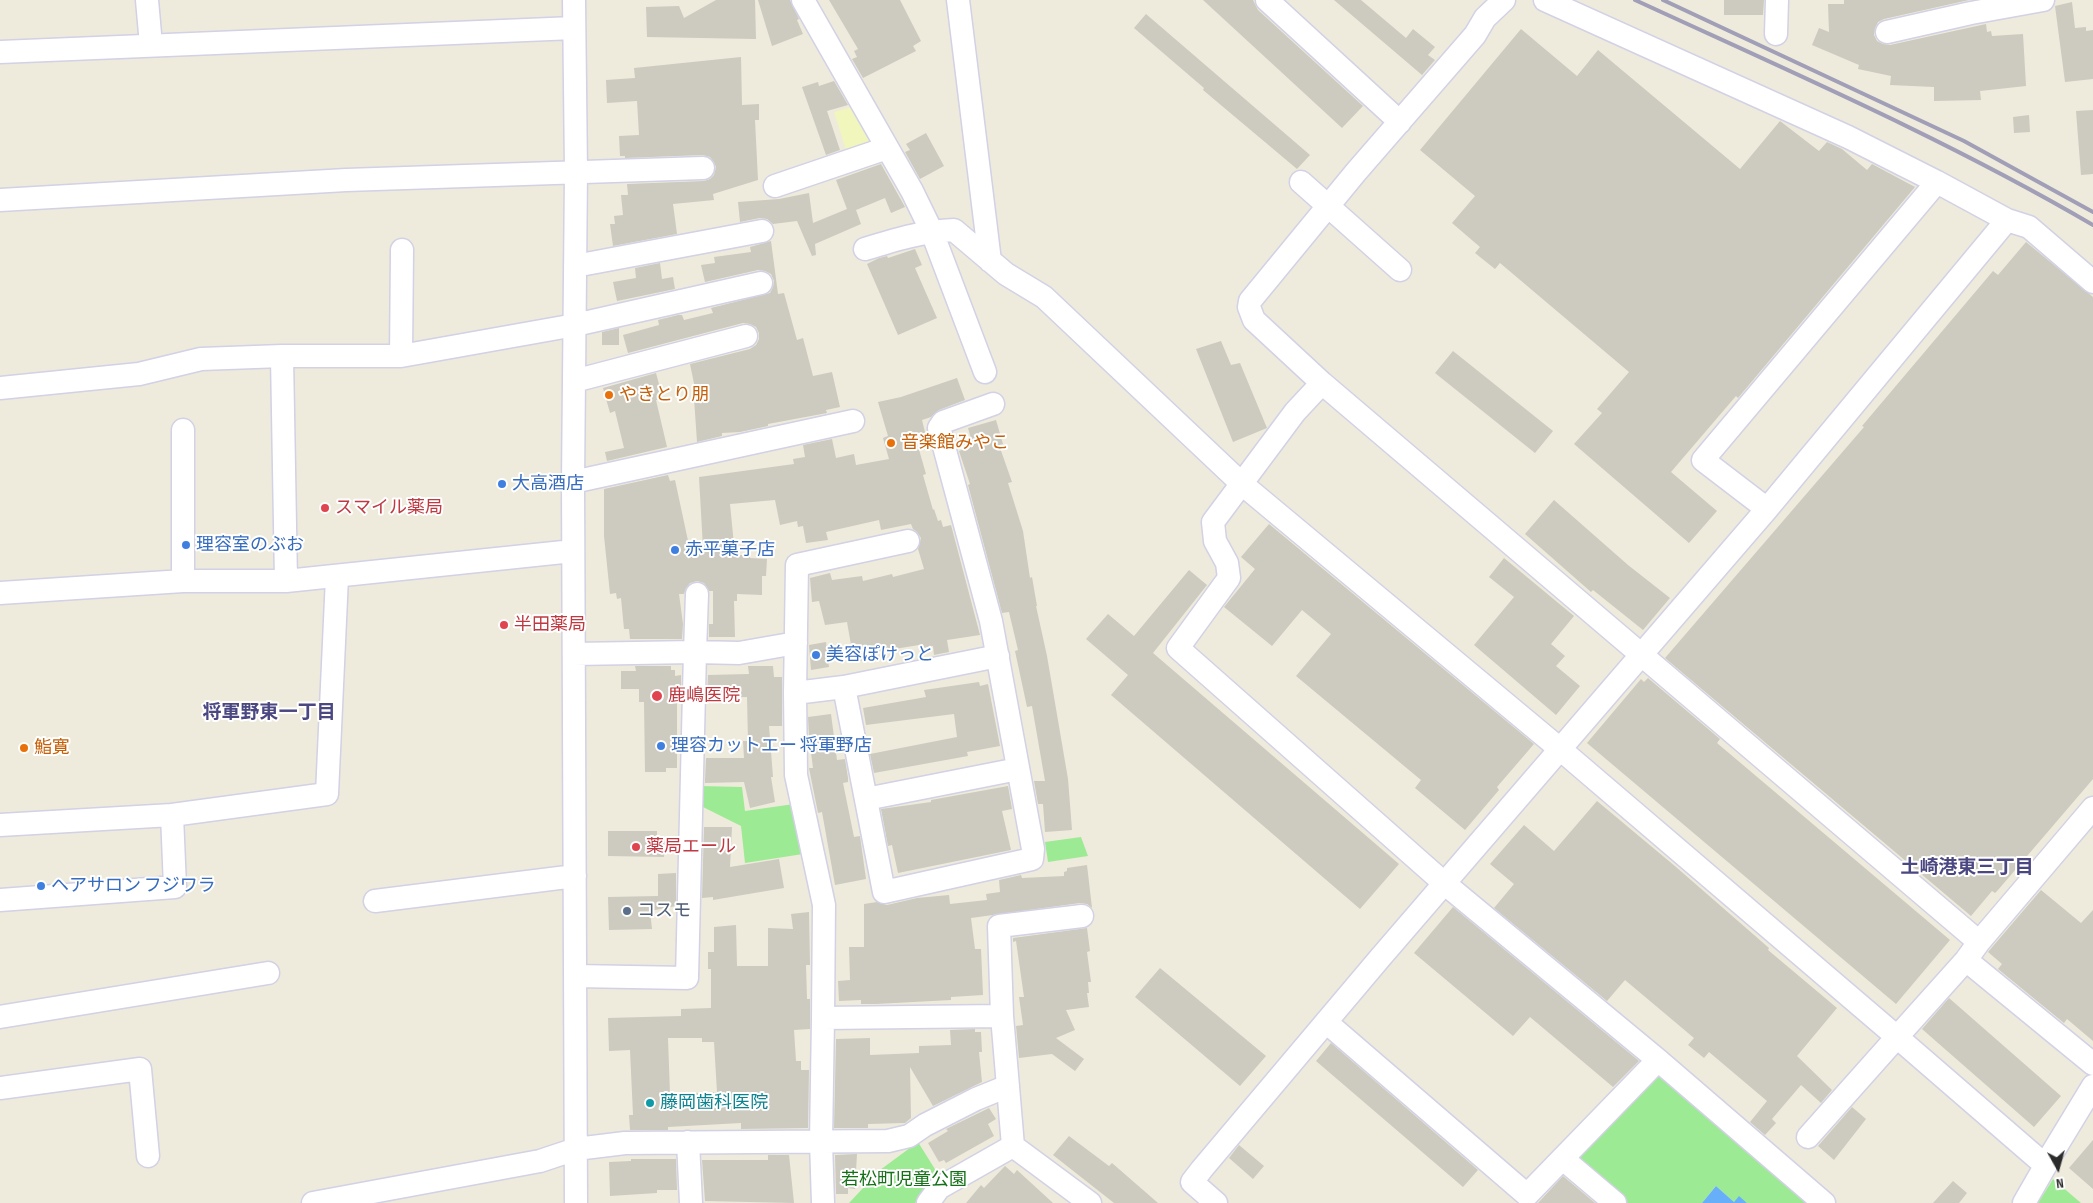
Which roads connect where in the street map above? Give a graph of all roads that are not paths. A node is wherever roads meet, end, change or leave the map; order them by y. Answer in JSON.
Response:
{"nodes":[{"id":1,"x":147,"y":0,"type":"edge"},
{"id":2,"x":574,"y":0,"type":"edge"},
{"id":3,"x":803,"y":0,"type":"edge"},
{"id":4,"x":958,"y":0,"type":"edge"},
{"id":5,"x":1267,"y":0,"type":"edge"},
{"id":6,"x":1504,"y":0,"type":"edge"},
{"id":7,"x":1545,"y":0,"type":"edge"},
{"id":8,"x":1777,"y":0,"type":"edge"},
{"id":9,"x":2043,"y":0,"type":"edge"},
{"id":10,"x":1970,"y":6,"type":"edge"},
{"id":11,"x":574,"y":28,"type":"junction"},
{"id":12,"x":1887,"y":32,"type":"dead end"},
{"id":13,"x":1776,"y":34,"type":"dead end"},
{"id":14,"x":151,"y":46,"type":"junction"},
{"id":15,"x":0,"y":52,"type":"edge"},
{"id":16,"x":1400,"y":122,"type":"junction"},
{"id":17,"x":887,"y":148,"type":"junction"},
{"id":18,"x":703,"y":168,"type":"dead end"},
{"id":19,"x":576,"y":172,"type":"junction"},
{"id":20,"x":1301,"y":182,"type":"dead end"},
{"id":21,"x":1937,"y":182,"type":"junction"},
{"id":22,"x":775,"y":186,"type":"dead end"},
{"id":23,"x":0,"y":200,"type":"edge"},
{"id":24,"x":1328,"y":207,"type":"junction"},
{"id":25,"x":2007,"y":220,"type":"junction"},
{"id":26,"x":762,"y":231,"type":"dead end"},
{"id":27,"x":932,"y":232,"type":"junction"},
{"id":28,"x":865,"y":249,"type":"dead end"},
{"id":29,"x":402,"y":250,"type":"dead end"},
{"id":30,"x":990,"y":261,"type":"junction"},
{"id":31,"x":575,"y":266,"type":"junction"},
{"id":32,"x":1400,"y":270,"type":"dead end"},
{"id":33,"x":2093,"y":282,"type":"edge"},
{"id":34,"x":761,"y":283,"type":"dead end"},
{"id":35,"x":575,"y":325,"type":"junction"},
{"id":36,"x":746,"y":336,"type":"dead end"},
{"id":37,"x":282,"y":356,"type":"junction"},
{"id":38,"x":401,"y":356,"type":"junction"},
{"id":39,"x":985,"y":372,"type":"dead end"},
{"id":40,"x":574,"y":381,"type":"junction"},
{"id":41,"x":1322,"y":383,"type":"junction"},
{"id":42,"x":0,"y":388,"type":"edge"},
{"id":43,"x":993,"y":404,"type":"dead end"},
{"id":44,"x":853,"y":421,"type":"dead end"},
{"id":45,"x":183,"y":430,"type":"dead end"},
{"id":46,"x":573,"y":482,"type":"junction"},
{"id":47,"x":1242,"y":484,"type":"junction"},
{"id":48,"x":1767,"y":509,"type":"junction"},
{"id":49,"x":908,"y":541,"type":"dead end"},
{"id":50,"x":574,"y":551,"type":"junction"},
{"id":51,"x":337,"y":577,"type":"junction"},
{"id":52,"x":184,"y":581,"type":"junction"},
{"id":53,"x":286,"y":581,"type":"junction"},
{"id":54,"x":0,"y":593,"type":"edge"},
{"id":55,"x":697,"y":594,"type":"dead end"},
{"id":56,"x":796,"y":643,"type":"junction"},
{"id":57,"x":695,"y":652,"type":"junction"},
{"id":58,"x":574,"y":654,"type":"junction"},
{"id":59,"x":998,"y":656,"type":"junction"},
{"id":60,"x":1641,"y":656,"type":"junction"},
{"id":61,"x":844,"y":687,"type":"junction"},
{"id":62,"x":796,"y":693,"type":"junction"},
{"id":63,"x":1560,"y":749,"type":"junction"},
{"id":64,"x":1018,"y":769,"type":"junction"},
{"id":65,"x":866,"y":799,"type":"junction"},
{"id":66,"x":2093,"y":808,"type":"edge"},
{"id":67,"x":172,"y":815,"type":"junction"},
{"id":68,"x":0,"y":825,"type":"edge"},
{"id":69,"x":575,"y":876,"type":"junction"},
{"id":70,"x":1444,"y":883,"type":"junction"},
{"id":71,"x":0,"y":900,"type":"edge"},
{"id":72,"x":375,"y":901,"type":"dead end"},
{"id":73,"x":1082,"y":916,"type":"dead end"},
{"id":74,"x":1979,"y":942,"type":"junction"},
{"id":75,"x":1966,"y":960,"type":"junction"},
{"id":76,"x":268,"y":973,"type":"dead end"},
{"id":77,"x":575,"y":976,"type":"junction"},
{"id":78,"x":1002,"y":1016,"type":"junction"},
{"id":79,"x":0,"y":1017,"type":"edge"},
{"id":80,"x":823,"y":1018,"type":"junction"},
{"id":81,"x":1326,"y":1022,"type":"junction"},
{"id":82,"x":1897,"y":1037,"type":"junction"},
{"id":83,"x":1658,"y":1060,"type":"junction"},
{"id":84,"x":2093,"y":1064,"type":"edge"},
{"id":85,"x":1008,"y":1086,"type":"junction"},
{"id":86,"x":2093,"y":1086,"type":"edge"},
{"id":87,"x":0,"y":1088,"type":"edge"},
{"id":88,"x":1808,"y":1137,"type":"dead end"},
{"id":89,"x":688,"y":1142,"type":"junction"},
{"id":90,"x":821,"y":1142,"type":"junction"},
{"id":91,"x":1013,"y":1146,"type":"junction"},
{"id":92,"x":576,"y":1149,"type":"junction"},
{"id":93,"x":148,"y":1156,"type":"dead end"},
{"id":94,"x":1563,"y":1159,"type":"junction"},
{"id":95,"x":2047,"y":1163,"type":"junction"},
{"id":96,"x":395,"y":1195,"type":"edge"},
{"id":97,"x":1523,"y":1199,"type":"edge"},
{"id":98,"x":312,"y":1203,"type":"edge"},
{"id":99,"x":576,"y":1203,"type":"edge"},
{"id":100,"x":691,"y":1203,"type":"edge"},
{"id":101,"x":823,"y":1203,"type":"edge"},
{"id":102,"x":928,"y":1203,"type":"edge"},
{"id":103,"x":1090,"y":1203,"type":"edge"},
{"id":104,"x":1216,"y":1203,"type":"edge"},
{"id":105,"x":1614,"y":1203,"type":"edge"},
{"id":106,"x":1824,"y":1203,"type":"edge"},
{"id":107,"x":2024,"y":1203,"type":"edge"}],
"edges":[{"from":1,"to":14,"type":"street"},
{"from":2,"to":11,"type":"street"},
{"from":3,"to":17,"type":"street"},
{"from":4,"to":30,"type":"street"},
{"from":5,"to":16,"type":"street"},
{"from":6,"to":16,"type":"street"},
{"from":7,"to":21,"type":"street"},
{"from":8,"to":13,"type":"street"},
{"from":9,"to":10,"type":"street"},
{"from":10,"to":12,"type":"street"},
{"from":11,"to":14,"type":"street"},
{"from":11,"to":19,"type":"street"},
{"from":14,"to":15,"type":"street"},
{"from":16,"to":24,"type":"street"},
{"from":17,"to":22,"type":"street"},
{"from":17,"to":27,"type":"street"},
{"from":18,"to":19,"type":"street"},
{"from":19,"to":23,"type":"street"},
{"from":19,"to":31,"type":"street"},
{"from":20,"to":24,"type":"street"},
{"from":21,"to":25,"type":"street"},
{"from":21,"to":48,"type":"street"},
{"from":24,"to":32,"type":"street"},
{"from":24,"to":41,"type":"street"},
{"from":25,"to":33,"type":"street"},
{"from":25,"to":48,"type":"street"},
{"from":26,"to":31,"type":"street"},
{"from":27,"to":28,"type":"street"},
{"from":27,"to":30,"type":"street"},
{"from":27,"to":39,"type":"street"},
{"from":29,"to":38,"type":"street"},
{"from":30,"to":47,"type":"street"},
{"from":31,"to":35,"type":"street"},
{"from":34,"to":35,"type":"street"},
{"from":35,"to":38,"type":"street"},
{"from":35,"to":40,"type":"street"},
{"from":36,"to":40,"type":"street"},
{"from":37,"to":38,"type":"street"},
{"from":37,"to":42,"type":"street"},
{"from":37,"to":53,"type":"street"},
{"from":40,"to":46,"type":"street"},
{"from":41,"to":47,"type":"street"},
{"from":41,"to":60,"type":"street"},
{"from":43,"to":59,"type":"street"},
{"from":44,"to":46,"type":"street"},
{"from":45,"to":52,"type":"street"},
{"from":46,"to":50,"type":"street"},
{"from":47,"to":63,"type":"street"},
{"from":47,"to":70,"type":"street"},
{"from":48,"to":60,"type":"street"},
{"from":49,"to":56,"type":"street"},
{"from":50,"to":51,"type":"street"},
{"from":50,"to":58,"type":"street"},
{"from":51,"to":53,"type":"street"},
{"from":51,"to":67,"type":"street"},
{"from":52,"to":53,"type":"street"},
{"from":52,"to":54,"type":"street"},
{"from":55,"to":57,"type":"street"},
{"from":56,"to":57,"type":"street"},
{"from":56,"to":62,"type":"street"},
{"from":57,"to":58,"type":"street"},
{"from":57,"to":77,"type":"street"},
{"from":58,"to":69,"type":"street"},
{"from":59,"to":61,"type":"street"},
{"from":59,"to":64,"type":"street"},
{"from":60,"to":63,"type":"street"},
{"from":60,"to":74,"type":"street"},
{"from":61,"to":62,"type":"street"},
{"from":61,"to":65,"type":"street"},
{"from":62,"to":80,"type":"street"},
{"from":63,"to":70,"type":"street"},
{"from":63,"to":82,"type":"street"},
{"from":64,"to":65,"type":"street"},
{"from":64,"to":65,"type":"street"},
{"from":66,"to":74,"type":"street"},
{"from":67,"to":68,"type":"street"},
{"from":67,"to":71,"type":"street"},
{"from":69,"to":72,"type":"street"},
{"from":69,"to":77,"type":"street"},
{"from":70,"to":81,"type":"street"},
{"from":70,"to":83,"type":"street"},
{"from":73,"to":78,"type":"street"},
{"from":74,"to":75,"type":"street"},
{"from":75,"to":82,"type":"street"},
{"from":75,"to":84,"type":"street"},
{"from":76,"to":79,"type":"street"},
{"from":77,"to":92,"type":"street"},
{"from":78,"to":80,"type":"street"},
{"from":78,"to":85,"type":"street"},
{"from":80,"to":90,"type":"street"},
{"from":81,"to":97,"type":"street"},
{"from":81,"to":104,"type":"street"},
{"from":82,"to":88,"type":"street"},
{"from":82,"to":95,"type":"street"},
{"from":83,"to":94,"type":"street"},
{"from":83,"to":106,"type":"street"},
{"from":85,"to":90,"type":"street"},
{"from":85,"to":91,"type":"street"},
{"from":86,"to":95,"type":"street"},
{"from":87,"to":93,"type":"street"},
{"from":89,"to":90,"type":"street"},
{"from":89,"to":92,"type":"street"},
{"from":89,"to":100,"type":"street"},
{"from":90,"to":101,"type":"street"},
{"from":91,"to":102,"type":"street"},
{"from":91,"to":103,"type":"street"},
{"from":92,"to":96,"type":"street"},
{"from":92,"to":99,"type":"street"},
{"from":94,"to":97,"type":"street"},
{"from":94,"to":105,"type":"street"},
{"from":95,"to":107,"type":"street"},
{"from":96,"to":98,"type":"street"}]}
